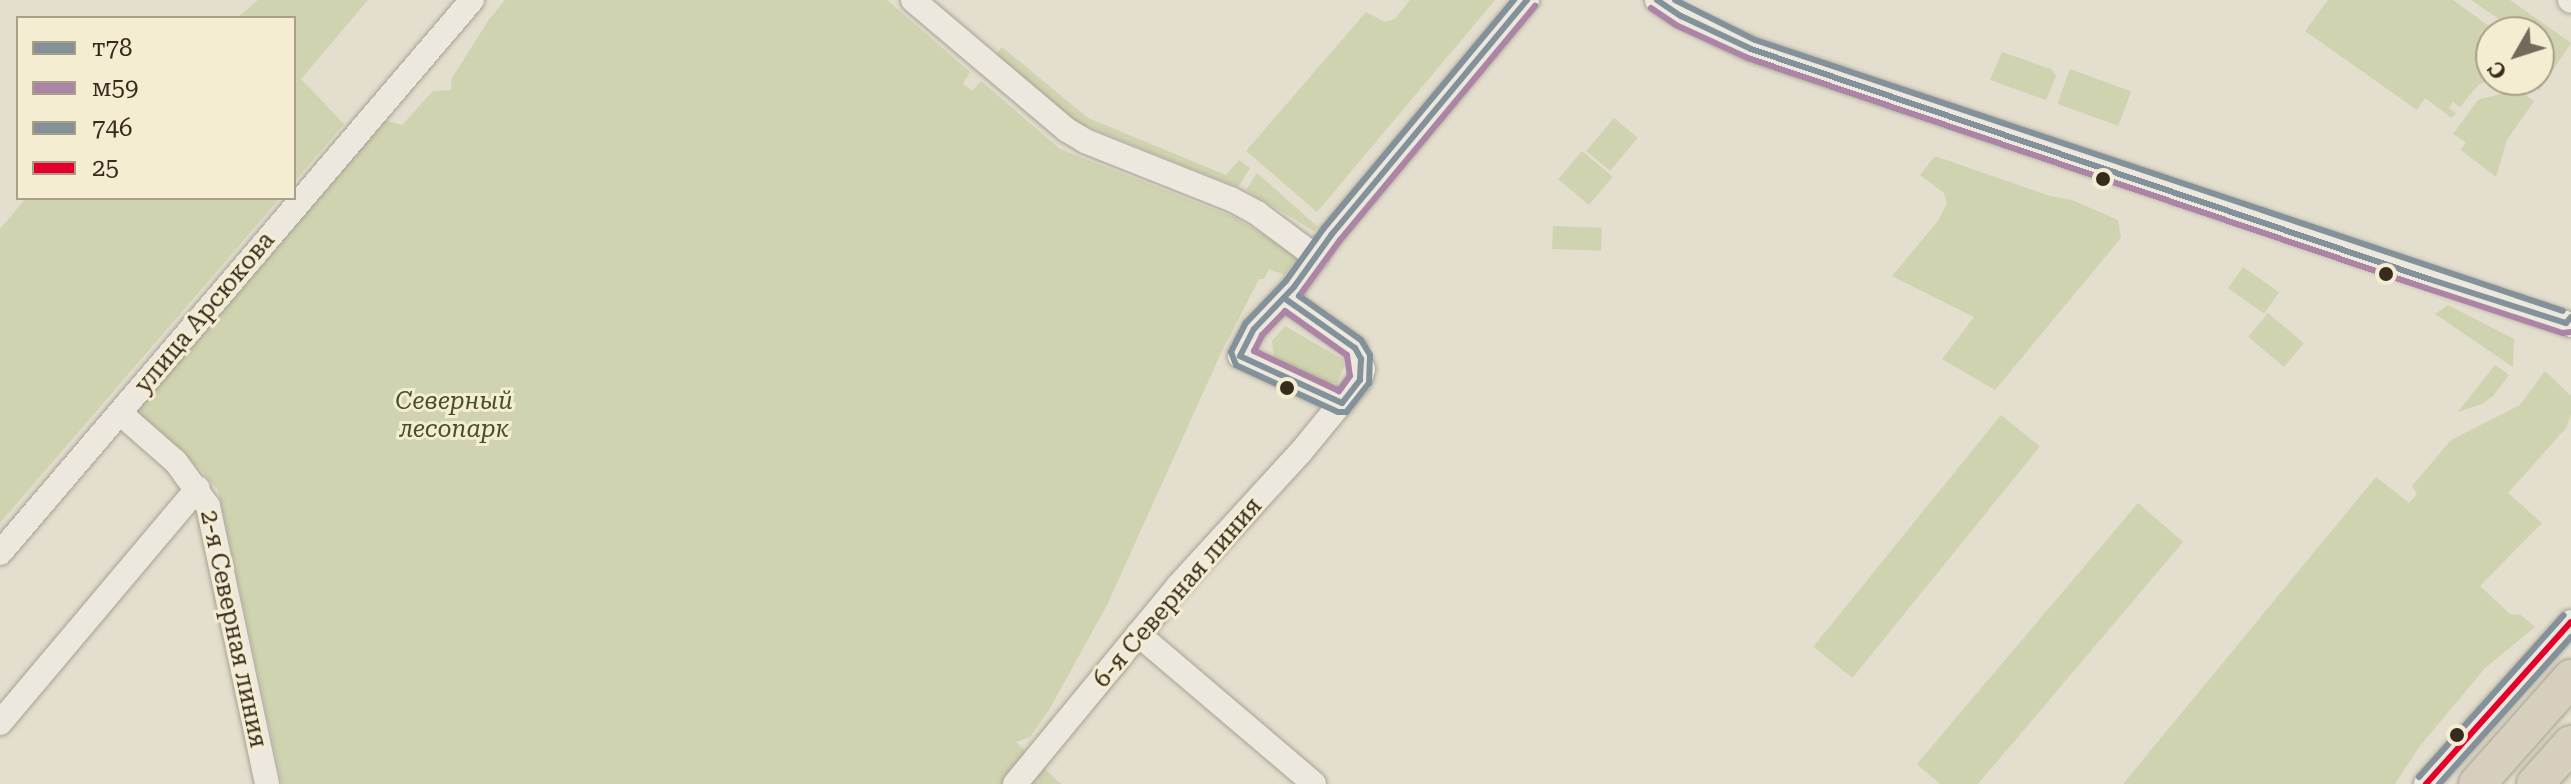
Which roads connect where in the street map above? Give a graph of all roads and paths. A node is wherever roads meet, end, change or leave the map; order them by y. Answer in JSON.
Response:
{"nodes":[{"id":1,"x":472,"y":0,"type":"edge"},
{"id":2,"x":913,"y":0,"type":"edge"},
{"id":3,"x":1527,"y":0,"type":"edge"},
{"id":4,"x":1657,"y":0,"type":"edge"},
{"id":5,"x":1316,"y":257,"type":"junction"},
{"id":6,"x":1284,"y":298,"type":"junction"},
{"id":7,"x":2569,"y":322,"type":"edge"},
{"id":8,"x":1342,"y":403,"type":"junction"},
{"id":9,"x":120,"y":413,"type":"junction"},
{"id":10,"x":198,"y":488,"type":"junction"},
{"id":11,"x":0,"y":553,"type":"edge"},
{"id":12,"x":2571,"y":622,"type":"edge"},
{"id":13,"x":1138,"y":634,"type":"junction"},
{"id":14,"x":2571,"y":678,"type":"edge"},
{"id":15,"x":0,"y":723,"type":"edge"},
{"id":16,"x":2571,"y":744,"type":"edge"},
{"id":17,"x":267,"y":784,"type":"edge"},
{"id":18,"x":1015,"y":784,"type":"edge"},
{"id":19,"x":1314,"y":784,"type":"edge"},
{"id":20,"x":2426,"y":784,"type":"edge"},
{"id":21,"x":2477,"y":784,"type":"edge"},
{"id":22,"x":2535,"y":784,"type":"edge"}],
"edges":[{"from":1,"to":9,"type":"street","name":"улица Арсюкова"},
{"from":2,"to":5,"type":"street"},
{"from":3,"to":5,"type":"street"},
{"from":4,"to":7,"type":"street"},
{"from":5,"to":6,"type":"street"},
{"from":6,"to":8,"type":"street","name":"6-я Северная линия"},
{"from":6,"to":8,"type":"street"},
{"from":8,"to":13,"type":"street","name":"6-я Северная линия"},
{"from":9,"to":10,"type":"street","name":"2-я Северная линия"},
{"from":9,"to":11,"type":"street","name":"улица Арсюкова"},
{"from":10,"to":15,"type":"street"},
{"from":10,"to":17,"type":"street","name":"2-я Северная линия"},
{"from":12,"to":20,"type":"street"},
{"from":13,"to":18,"type":"street","name":"6-я Северная линия"},
{"from":13,"to":19,"type":"street"},
{"from":14,"to":21,"type":"highway"},
{"from":16,"to":22,"type":"highway"}]}
